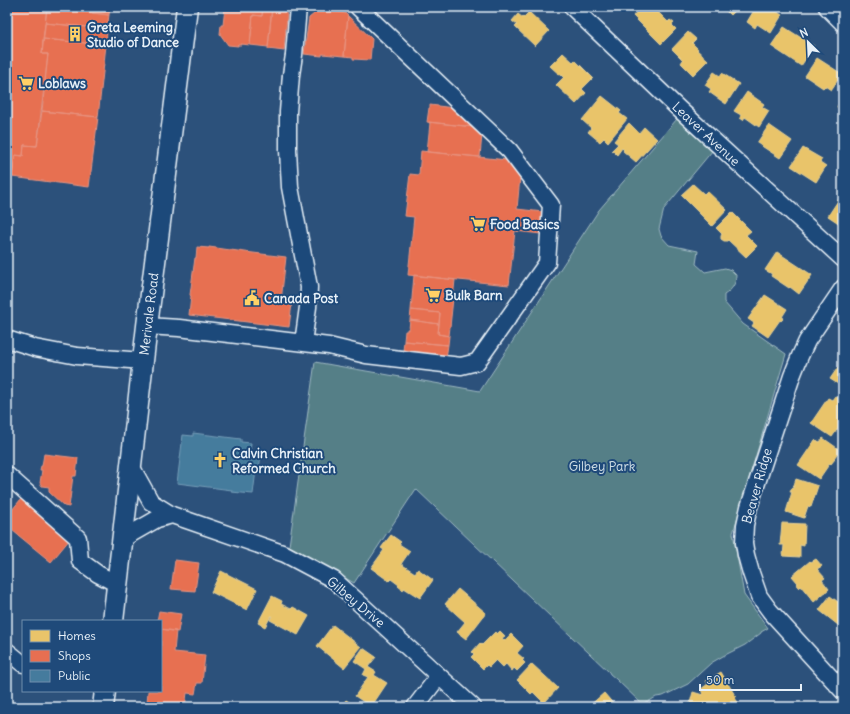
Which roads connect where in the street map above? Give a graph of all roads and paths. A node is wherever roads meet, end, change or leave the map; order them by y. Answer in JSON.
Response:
{"nodes":[{"id":1,"x":187,"y":7,"type":"edge"},
{"id":2,"x":298,"y":7,"type":"edge"},
{"id":3,"x":358,"y":7,"type":"edge"},
{"id":4,"x":572,"y":7,"type":"edge"},
{"id":5,"x":843,"y":260,"type":"edge"},
{"id":6,"x":843,"y":288,"type":"edge"},
{"id":7,"x":147,"y":326,"type":"junction"},
{"id":8,"x":7,"y":339,"type":"edge"},
{"id":9,"x":303,"y":343,"type":"junction"},
{"id":10,"x":143,"y":361,"type":"junction"},
{"id":11,"x":131,"y":466,"type":"junction"},
{"id":12,"x":7,"y":476,"type":"edge"},
{"id":13,"x":172,"y":515,"type":"junction"},
{"id":14,"x":122,"y":539,"type":"junction"},
{"id":15,"x":117,"y":584,"type":"junction"},
{"id":16,"x":113,"y":620,"type":"edge"},
{"id":17,"x":7,"y":651,"type":"edge"},
{"id":18,"x":22,"y":663,"type":"edge"},
{"id":19,"x":439,"y":676,"type":"junction"},
{"id":20,"x":842,"y":689,"type":"edge"},
{"id":21,"x":105,"y":692,"type":"edge"},
{"id":22,"x":103,"y":707,"type":"edge"},
{"id":23,"x":415,"y":707,"type":"edge"},
{"id":24,"x":472,"y":707,"type":"edge"}],
"edges":[{"from":1,"to":7,"type":"main road","name":"Merivale Road"},
{"from":2,"to":9,"type":"street"},
{"from":3,"to":9,"type":"street"},
{"from":4,"to":5,"type":"street","name":"Leaver Avenue"},
{"from":6,"to":20,"type":"street","name":"Beaver Ridge"},
{"from":7,"to":9,"type":"street"},
{"from":7,"to":10,"type":"main road","name":"Merivale Road"},
{"from":8,"to":10,"type":"street"},
{"from":10,"to":11,"type":"main road","name":"Merivale Road"},
{"from":11,"to":13,"type":"street","name":"Gilbey Drive"},
{"from":11,"to":14,"type":"main road","name":"Merivale Road"},
{"from":12,"to":15,"type":"street"},
{"from":13,"to":14,"type":"street"},
{"from":13,"to":19,"type":"street","name":"Gilbey Drive"},
{"from":14,"to":15,"type":"main road","name":"Merivale Road"},
{"from":15,"to":16,"type":"main road","name":"Merivale Road"},
{"from":17,"to":18,"type":"street"},
{"from":19,"to":23,"type":"street"},
{"from":19,"to":24,"type":"street","name":"Gilbey Drive"},
{"from":21,"to":22,"type":"main road"}]}
